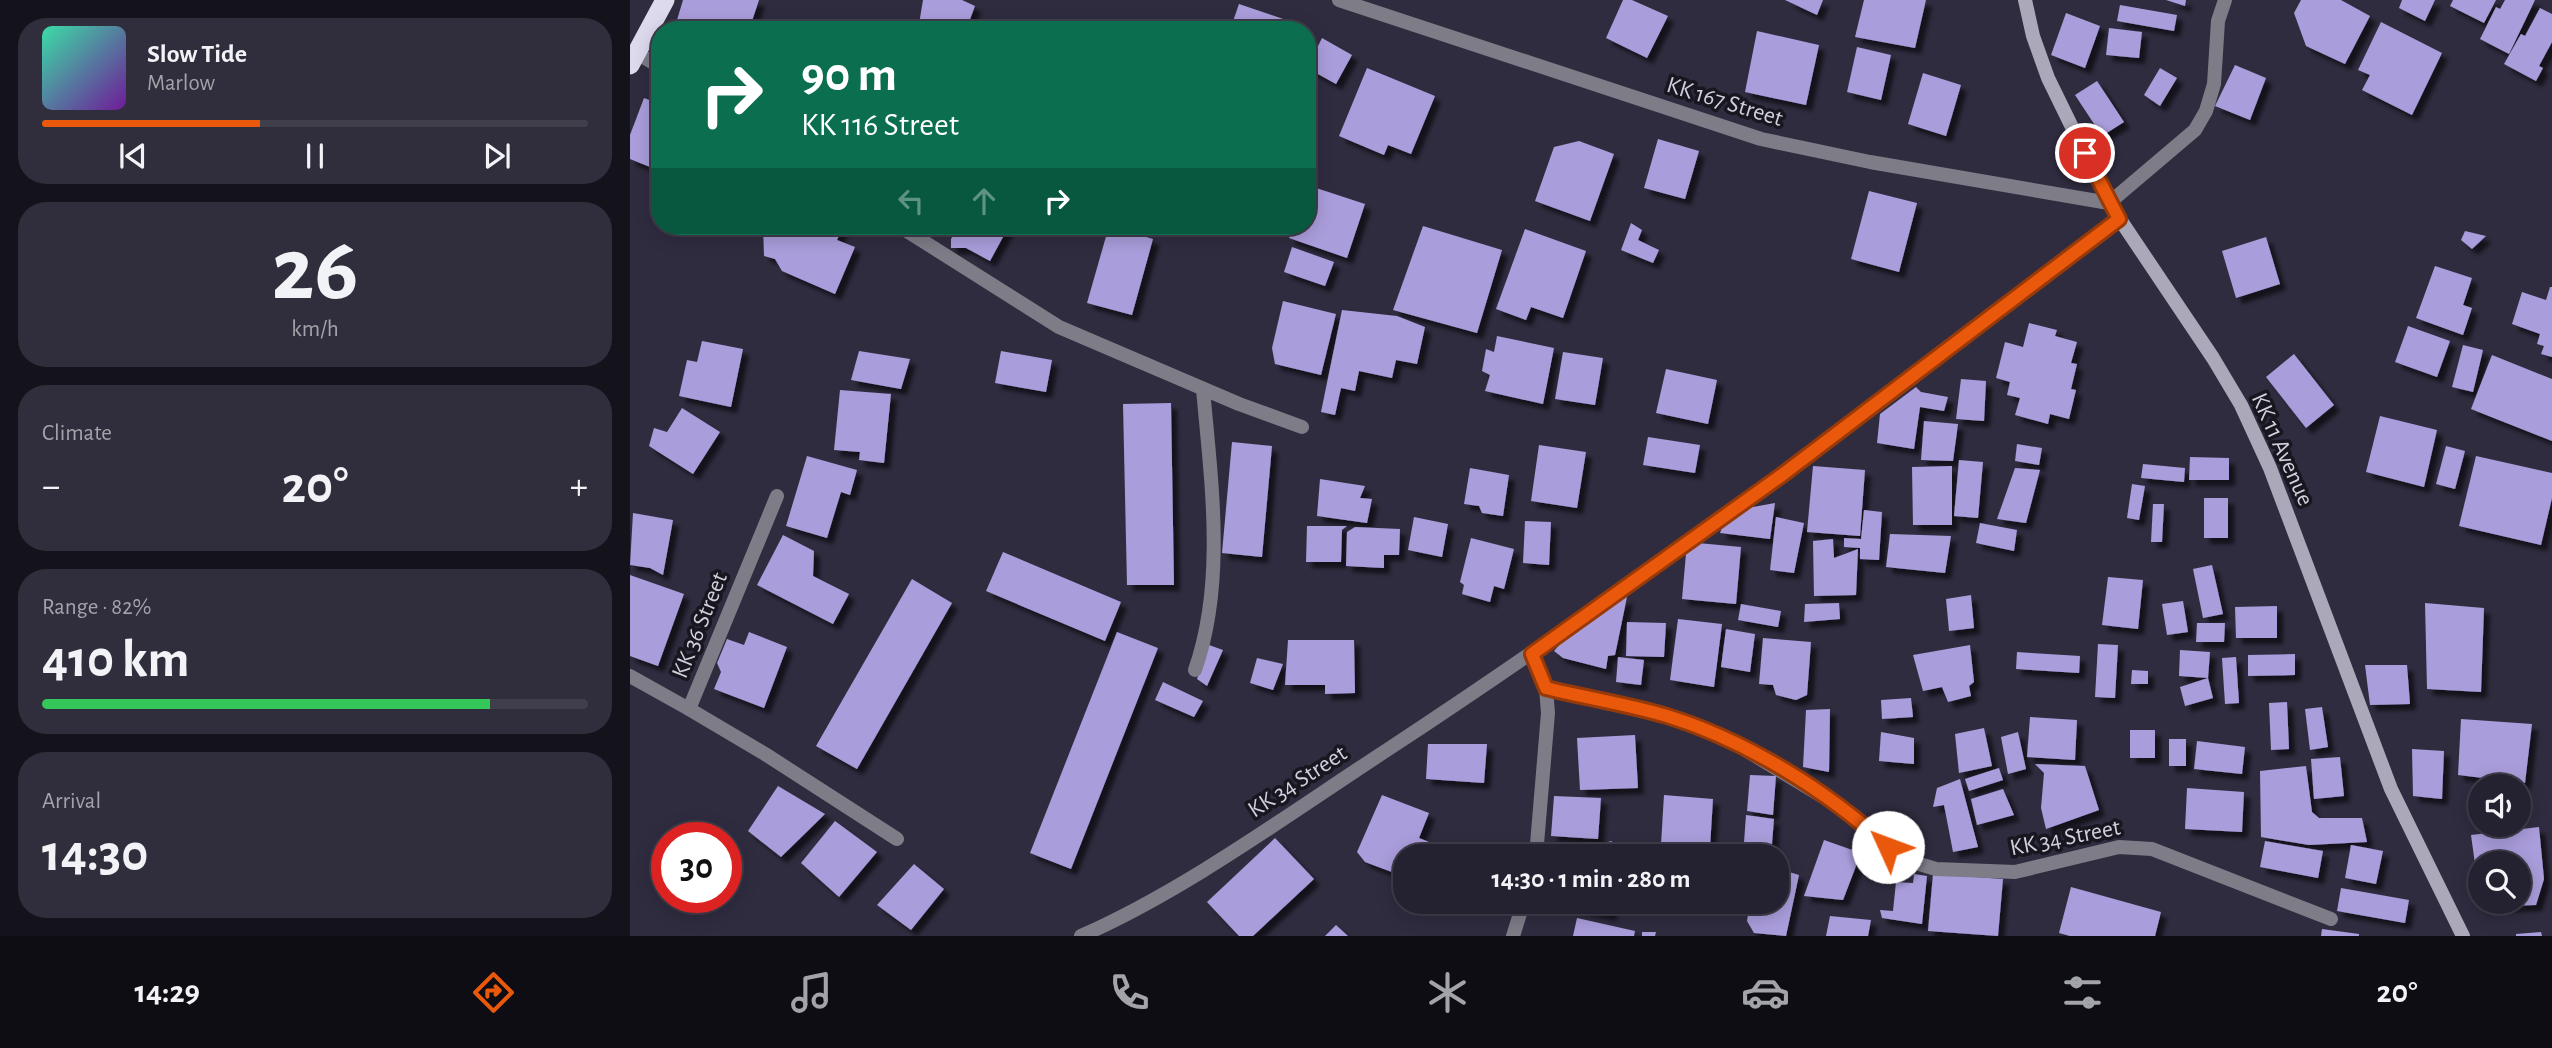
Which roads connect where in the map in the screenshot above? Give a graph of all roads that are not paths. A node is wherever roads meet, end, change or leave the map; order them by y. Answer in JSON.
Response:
{"nodes":[{"id":1,"x":665,"y":0,"type":"edge"},
{"id":2,"x":1339,"y":0,"type":"edge"},
{"id":3,"x":2025,"y":0,"type":"edge"},
{"id":4,"x":2225,"y":0,"type":"edge"},
{"id":5,"x":654,"y":21,"type":"edge"},
{"id":6,"x":651,"y":27,"type":"edge"},
{"id":7,"x":634,"y":59,"type":"edge"},
{"id":8,"x":651,"y":65,"type":"edge"},
{"id":9,"x":2109,"y":203,"type":"junction"},
{"id":10,"x":2119,"y":219,"type":"junction"},
{"id":11,"x":913,"y":235,"type":"edge"},
{"id":12,"x":1203,"y":388,"type":"junction"},
{"id":13,"x":1302,"y":427,"type":"dead end"},
{"id":14,"x":777,"y":496,"type":"dead end"},
{"id":15,"x":1532,"y":654,"type":"junction"},
{"id":16,"x":1195,"y":670,"type":"dead end"},
{"id":17,"x":630,"y":676,"type":"edge"},
{"id":18,"x":1546,"y":688,"type":"junction"},
{"id":19,"x":689,"y":709,"type":"junction"},
{"id":20,"x":897,"y":839,"type":"dead end"},
{"id":21,"x":1537,"y":844,"type":"edge"},
{"id":22,"x":1520,"y":914,"type":"edge"},
{"id":23,"x":2331,"y":919,"type":"dead end"},
{"id":24,"x":1081,"y":936,"type":"edge"},
{"id":25,"x":1513,"y":936,"type":"edge"},
{"id":26,"x":2463,"y":936,"type":"edge"}],
"edges":[{"from":1,"to":5,"type":"highway"},
{"from":2,"to":9,"type":"street","name":"KK 167 Street"},
{"from":3,"to":9,"type":"main road","name":"KK 11 Avenue"},
{"from":4,"to":9,"type":"street"},
{"from":6,"to":7,"type":"highway"},
{"from":7,"to":8,"type":"street"},
{"from":9,"to":10,"type":"main road","name":"KK 11 Avenue"},
{"from":10,"to":15,"type":"street","name":"KK 34 Street"},
{"from":10,"to":26,"type":"main road","name":"KK 11 Avenue"},
{"from":11,"to":12,"type":"street"},
{"from":12,"to":13,"type":"street"},
{"from":12,"to":16,"type":"street"},
{"from":14,"to":19,"type":"street","name":"KK 36 Street"},
{"from":15,"to":18,"type":"street"},
{"from":15,"to":24,"type":"street","name":"KK 34 Street"},
{"from":17,"to":19,"type":"street","name":"KK 36 Street"},
{"from":18,"to":21,"type":"street"},
{"from":18,"to":23,"type":"street","name":"KK 34 Street"},
{"from":19,"to":20,"type":"street"},
{"from":22,"to":25,"type":"street"}]}
